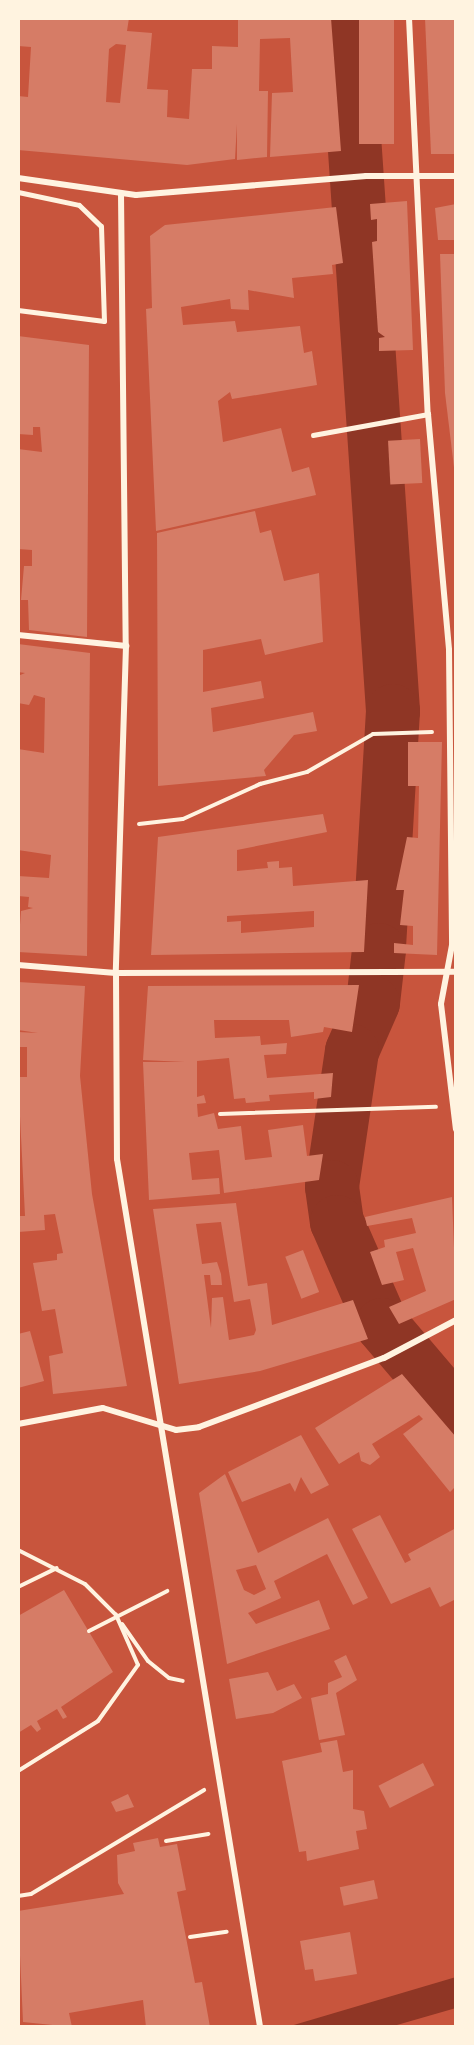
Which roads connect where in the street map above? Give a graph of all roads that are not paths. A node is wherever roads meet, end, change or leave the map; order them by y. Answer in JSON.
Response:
{"nodes":[{"id":1,"x":409,"y":18,"type":"edge"},
{"id":2,"x":417,"y":176,"type":"junction"},
{"id":3,"x":456,"y":176,"type":"edge"},
{"id":4,"x":18,"y":177,"type":"edge"},
{"id":5,"x":18,"y":192,"type":"edge"},
{"id":6,"x":121,"y":194,"type":"junction"},
{"id":7,"x":18,"y":310,"type":"edge"},
{"id":8,"x":429,"y":414,"type":"junction"},
{"id":9,"x":313,"y":435,"type":"dead end"},
{"id":10,"x":18,"y":635,"type":"edge"},
{"id":11,"x":126,"y":646,"type":"junction"},
{"id":12,"x":18,"y":965,"type":"edge"},
{"id":13,"x":456,"y":972,"type":"edge"},
{"id":14,"x":116,"y":973,"type":"junction"},
{"id":15,"x":447,"y":973,"type":"junction"},
{"id":16,"x":456,"y":1129,"type":"edge"},
{"id":17,"x":456,"y":1320,"type":"edge"},
{"id":18,"x":18,"y":1424,"type":"edge"},
{"id":19,"x":157,"y":1424,"type":"junction"},
{"id":20,"x":260,"y":2027,"type":"edge"}],
"edges":[{"from":1,"to":2,"type":"street"},
{"from":2,"to":3,"type":"street"},
{"from":2,"to":6,"type":"street"},
{"from":2,"to":8,"type":"street"},
{"from":4,"to":6,"type":"street"},
{"from":5,"to":7,"type":"street"},
{"from":6,"to":11,"type":"street"},
{"from":8,"to":9,"type":"lane"},
{"from":8,"to":15,"type":"street"},
{"from":10,"to":11,"type":"street"},
{"from":11,"to":14,"type":"street"},
{"from":12,"to":14,"type":"street"},
{"from":13,"to":15,"type":"street"},
{"from":14,"to":15,"type":"street"},
{"from":14,"to":19,"type":"street"},
{"from":15,"to":16,"type":"street"},
{"from":17,"to":19,"type":"street"},
{"from":18,"to":19,"type":"street"},
{"from":19,"to":20,"type":"street"}]}
